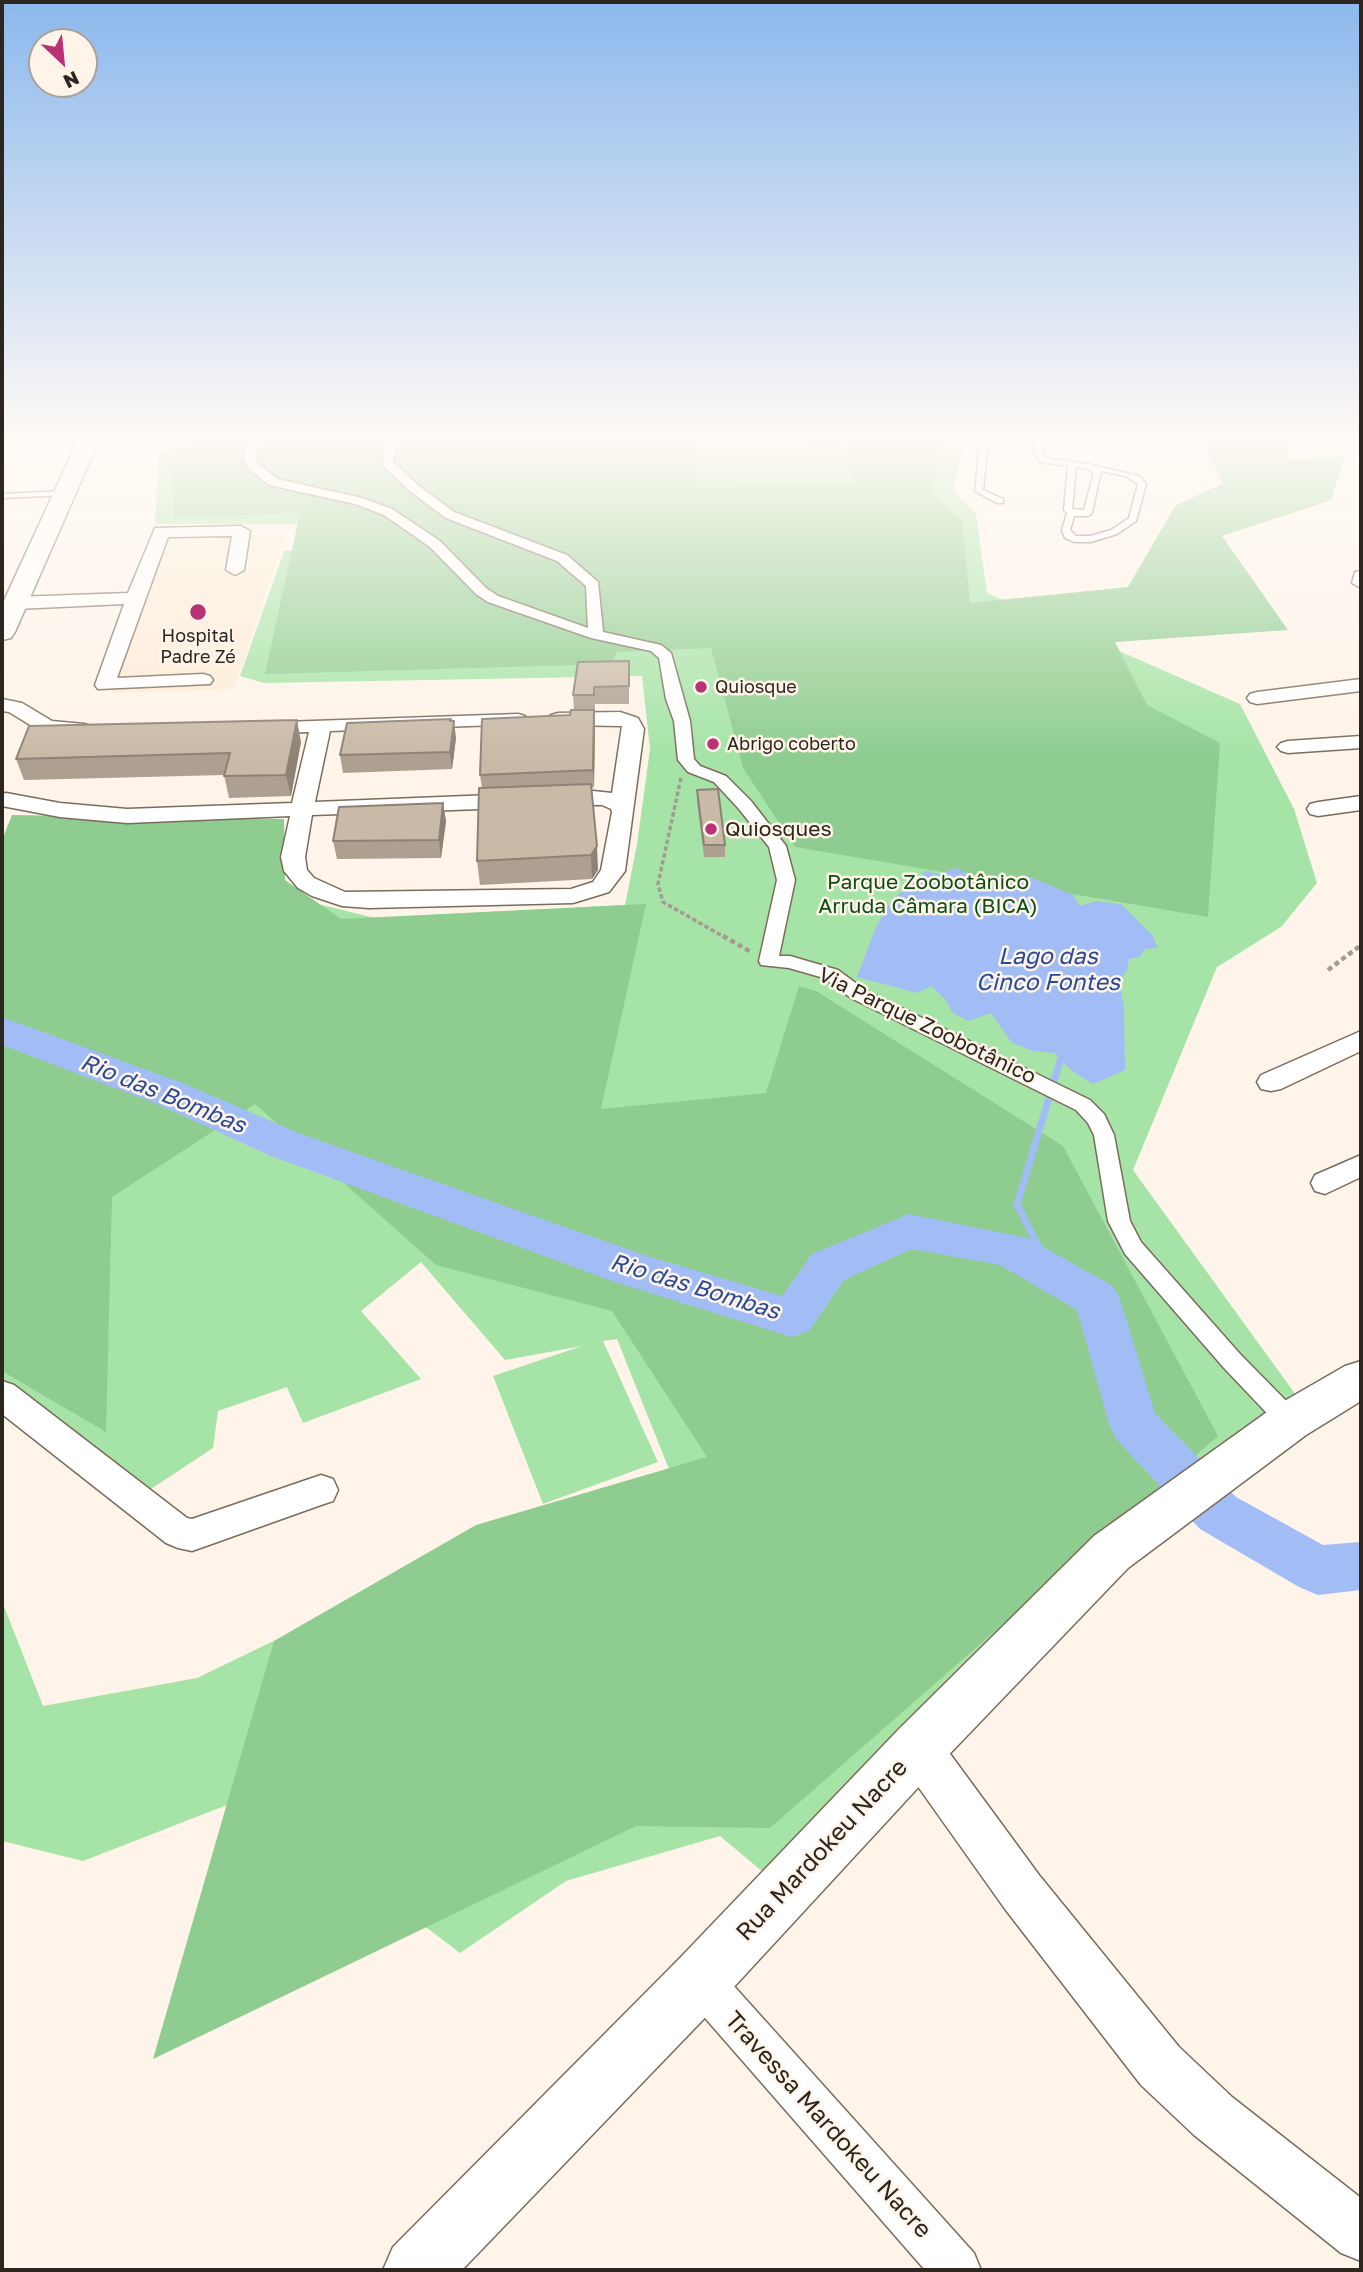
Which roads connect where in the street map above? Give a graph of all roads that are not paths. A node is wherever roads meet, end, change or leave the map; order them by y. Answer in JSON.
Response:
{"nodes":[{"id":1,"x":41,"y":544,"type":"edge"},
{"id":2,"x":156,"y":544,"type":"edge"},
{"id":3,"x":239,"y":544,"type":"edge"},
{"id":4,"x":435,"y":544,"type":"edge"},
{"id":5,"x":526,"y":544,"type":"edge"},
{"id":6,"x":235,"y":570,"type":"dead end"},
{"id":7,"x":1361,"y":576,"type":"edge"},
{"id":8,"x":1361,"y":583,"type":"edge"},
{"id":9,"x":135,"y":598,"type":"junction"},
{"id":10,"x":8,"y":615,"type":"edge"},
{"id":11,"x":596,"y":635,"type":"junction"},
{"id":12,"x":203,"y":680,"type":"dead end"},
{"id":13,"x":1361,"y":685,"type":"edge"},
{"id":14,"x":1339,"y":687,"type":"junction"},
{"id":15,"x":1256,"y":698,"type":"dead end"},
{"id":16,"x":2,"y":705,"type":"edge"},
{"id":17,"x":1361,"y":709,"type":"edge"},
{"id":18,"x":321,"y":725,"type":"junction"},
{"id":19,"x":237,"y":727,"type":"edge"},
{"id":20,"x":111,"y":730,"type":"edge"},
{"id":21,"x":1361,"y":742,"type":"edge"},
{"id":22,"x":1288,"y":747,"type":"dead end"},
{"id":23,"x":6,"y":800,"type":"dead end"},
{"id":24,"x":1361,"y":803,"type":"edge"},
{"id":25,"x":621,"y":805,"type":"junction"},
{"id":26,"x":302,"y":809,"type":"junction"},
{"id":27,"x":1318,"y":809,"type":"dead end"},
{"id":28,"x":1361,"y":1040,"type":"edge"},
{"id":29,"x":1271,"y":1082,"type":"dead end"},
{"id":30,"x":1361,"y":1165,"type":"edge"},
{"id":31,"x":1325,"y":1183,"type":"dead end"},
{"id":32,"x":1361,"y":1379,"type":"edge"},
{"id":33,"x":2,"y":1395,"type":"edge"},
{"id":34,"x":1290,"y":1421,"type":"junction"},
{"id":35,"x":321,"y":1490,"type":"dead end"},
{"id":36,"x":918,"y":1748,"type":"junction"},
{"id":37,"x":700,"y":1980,"type":"junction"},
{"id":38,"x":1361,"y":2233,"type":"edge"},
{"id":39,"x":950,"y":2268,"type":"edge"},
{"id":40,"x":416,"y":2270,"type":"edge"}],
"edges":[{"from":1,"to":10,"type":"main road"},
{"from":2,"to":9,"type":"street"},
{"from":3,"to":6,"type":"street"},
{"from":4,"to":11,"type":"street"},
{"from":5,"to":11,"type":"street"},
{"from":7,"to":8,"type":"street"},
{"from":9,"to":10,"type":"street"},
{"from":9,"to":12,"type":"street"},
{"from":11,"to":34,"type":"street","name":"Via Parque Zoobotânico"},
{"from":13,"to":14,"type":"street"},
{"from":14,"to":15,"type":"street"},
{"from":14,"to":17,"type":"street"},
{"from":16,"to":20,"type":"street"},
{"from":18,"to":19,"type":"street"},
{"from":18,"to":25,"type":"street"},
{"from":18,"to":26,"type":"street"},
{"from":21,"to":22,"type":"street"},
{"from":23,"to":26,"type":"street"},
{"from":24,"to":27,"type":"street"},
{"from":25,"to":26,"type":"street"},
{"from":25,"to":26,"type":"street"},
{"from":28,"to":29,"type":"street"},
{"from":30,"to":31,"type":"street"},
{"from":32,"to":34,"type":"main road","name":"Rua Mardokeu Nacre"},
{"from":33,"to":35,"type":"street"},
{"from":34,"to":36,"type":"main road","name":"Rua Mardokeu Nacre"},
{"from":36,"to":37,"type":"main road","name":"Rua Mardokeu Nacre"},
{"from":36,"to":38,"type":"street"},
{"from":37,"to":39,"type":"street","name":"Travessa Mardokeu Nacre"},
{"from":37,"to":40,"type":"main road","name":"Rua Mardokeu Nacre"}]}
